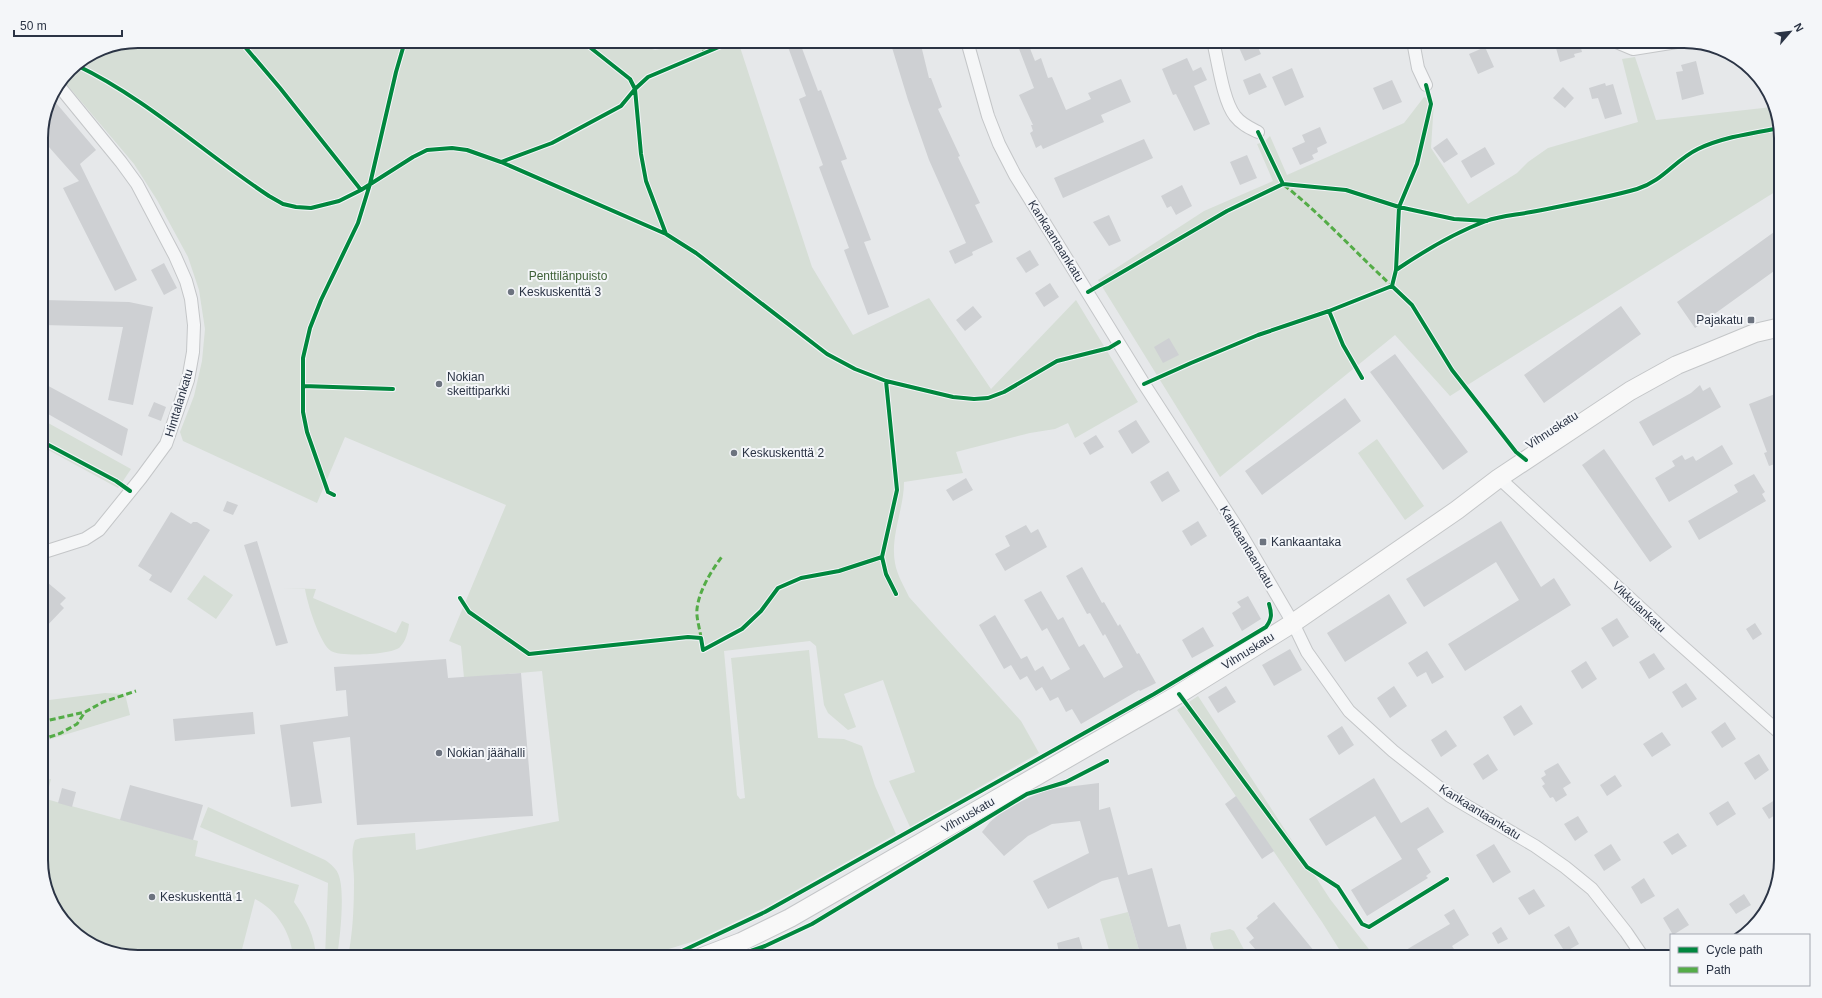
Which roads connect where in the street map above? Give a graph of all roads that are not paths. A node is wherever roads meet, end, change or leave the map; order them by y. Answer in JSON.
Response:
{"nodes":[{"id":1,"x":969,"y":48,"type":"edge"},
{"id":2,"x":1215,"y":48,"type":"edge"},
{"id":3,"x":1414,"y":48,"type":"edge"},
{"id":4,"x":1426,"y":85,"type":"dead end"},
{"id":5,"x":62,"y":90,"type":"edge"},
{"id":6,"x":1258,"y":132,"type":"dead end"},
{"id":7,"x":1774,"y":329,"type":"edge"},
{"id":8,"x":1499,"y":478,"type":"junction"},
{"id":9,"x":48,"y":551,"type":"edge"},
{"id":10,"x":1293,"y":623,"type":"junction"},
{"id":11,"x":1774,"y":728,"type":"edge"},
{"id":12,"x":720,"y":950,"type":"edge"},
{"id":13,"x":1638,"y":950,"type":"edge"}],
"edges":[{"from":1,"to":10,"type":"street","name":"Kankaantaankatu"},
{"from":2,"to":6,"type":"street"},
{"from":3,"to":4,"type":"street"},
{"from":5,"to":9,"type":"street","name":"Hinttalankatu"},
{"from":7,"to":8,"type":"street","name":"Vihnuskatu"},
{"from":8,"to":10,"type":"street","name":"Vihnuskatu"},
{"from":8,"to":11,"type":"street","name":"Vikkulankatu"},
{"from":10,"to":12,"type":"street","name":"Vihnuskatu"},
{"from":10,"to":13,"type":"street","name":"Kankaantaankatu"}]}
